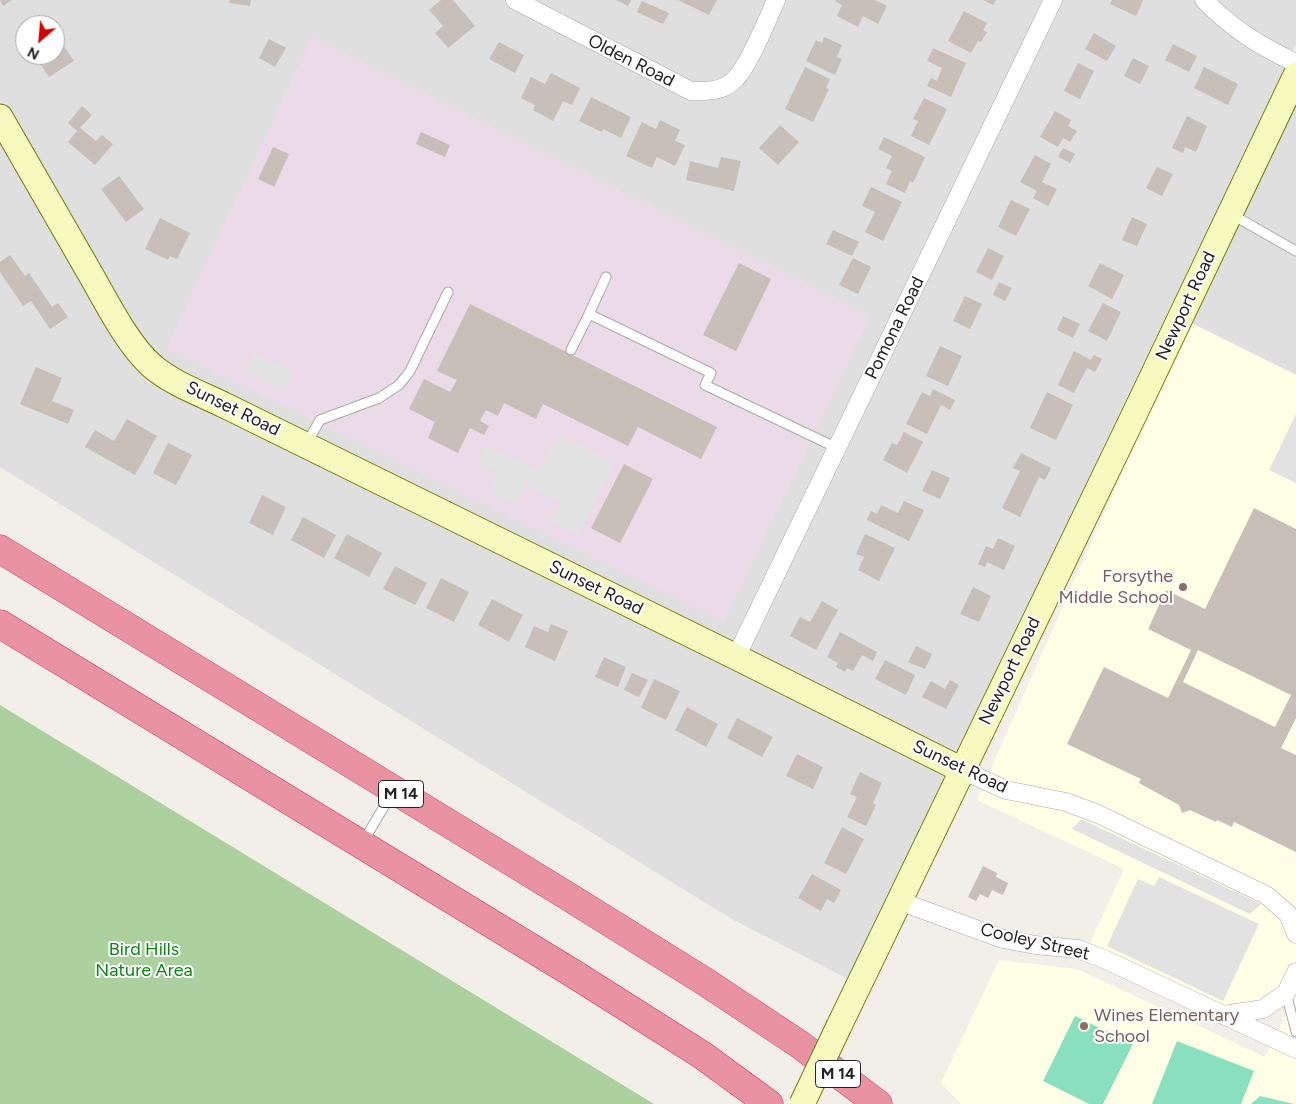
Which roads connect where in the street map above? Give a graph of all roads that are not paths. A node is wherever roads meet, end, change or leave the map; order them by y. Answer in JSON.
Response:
{"nodes":[{"id":1,"x":515,"y":0,"type":"edge"},
{"id":2,"x":776,"y":0,"type":"edge"},
{"id":3,"x":1053,"y":0,"type":"edge"},
{"id":4,"x":1204,"y":0,"type":"edge"},
{"id":5,"x":1296,"y":63,"type":"edge"},
{"id":6,"x":1296,"y":75,"type":"edge"},
{"id":7,"x":0,"y":117,"type":"edge"},
{"id":8,"x":1230,"y":214,"type":"junction"},
{"id":9,"x":1296,"y":251,"type":"edge"},
{"id":10,"x":606,"y":278,"type":"dead end"},
{"id":11,"x":448,"y":292,"type":"dead end"},
{"id":12,"x":589,"y":314,"type":"junction"},
{"id":13,"x":571,"y":350,"type":"dead end"},
{"id":14,"x":305,"y":445,"type":"junction"},
{"id":15,"x":837,"y":448,"type":"junction"},
{"id":16,"x":0,"y":549,"type":"edge"},
{"id":17,"x":0,"y":624,"type":"edge"},
{"id":18,"x":736,"y":657,"type":"junction"},
{"id":19,"x":962,"y":770,"type":"junction"},
{"id":20,"x":394,"y":790,"type":"junction"},
{"id":21,"x":362,"y":844,"type":"junction"},
{"id":22,"x":899,"y":901,"type":"junction"},
{"id":23,"x":1296,"y":934,"type":"edge"},
{"id":24,"x":1296,"y":972,"type":"edge"},
{"id":25,"x":1286,"y":993,"type":"junction"},
{"id":26,"x":1223,"y":1015,"type":"junction"},
{"id":27,"x":1296,"y":1032,"type":"edge"},
{"id":28,"x":1296,"y":1049,"type":"edge"},
{"id":29,"x":769,"y":1104,"type":"edge"},
{"id":30,"x":802,"y":1104,"type":"edge"},
{"id":31,"x":878,"y":1104,"type":"edge"}],
"edges":[{"from":1,"to":2,"type":"street","name":"Olden Road"},
{"from":3,"to":15,"type":"street","name":"Pomona Road"},
{"from":4,"to":5,"type":"street"},
{"from":6,"to":8,"type":"street","name":"Newport Road"},
{"from":7,"to":14,"type":"street","name":"Sunset Road"},
{"from":8,"to":9,"type":"lane"},
{"from":8,"to":19,"type":"street","name":"Newport Road"},
{"from":10,"to":12,"type":"lane"},
{"from":11,"to":14,"type":"lane"},
{"from":12,"to":13,"type":"lane"},
{"from":12,"to":15,"type":"lane"},
{"from":14,"to":18,"type":"street","name":"Sunset Road"},
{"from":15,"to":18,"type":"street","name":"Pomona Road"},
{"from":16,"to":20,"type":"highway","number":"M 14"},
{"from":17,"to":21,"type":"highway"},
{"from":18,"to":19,"type":"street","name":"Sunset Road"},
{"from":19,"to":22,"type":"street","name":"Newport Road"},
{"from":19,"to":23,"type":"street","name":"Sunset Road"},
{"from":20,"to":21,"type":"lane"},
{"from":20,"to":31,"type":"highway","number":"M 14"},
{"from":21,"to":29,"type":"highway"},
{"from":22,"to":26,"type":"street","name":"Cooley Street"},
{"from":22,"to":30,"type":"street","name":"Newport Road","bridge":true},
{"from":24,"to":25,"type":"street"},
{"from":25,"to":26,"type":"street"},
{"from":25,"to":27,"type":"lane"},
{"from":26,"to":28,"type":"street","name":"Cooley Street"}]}
